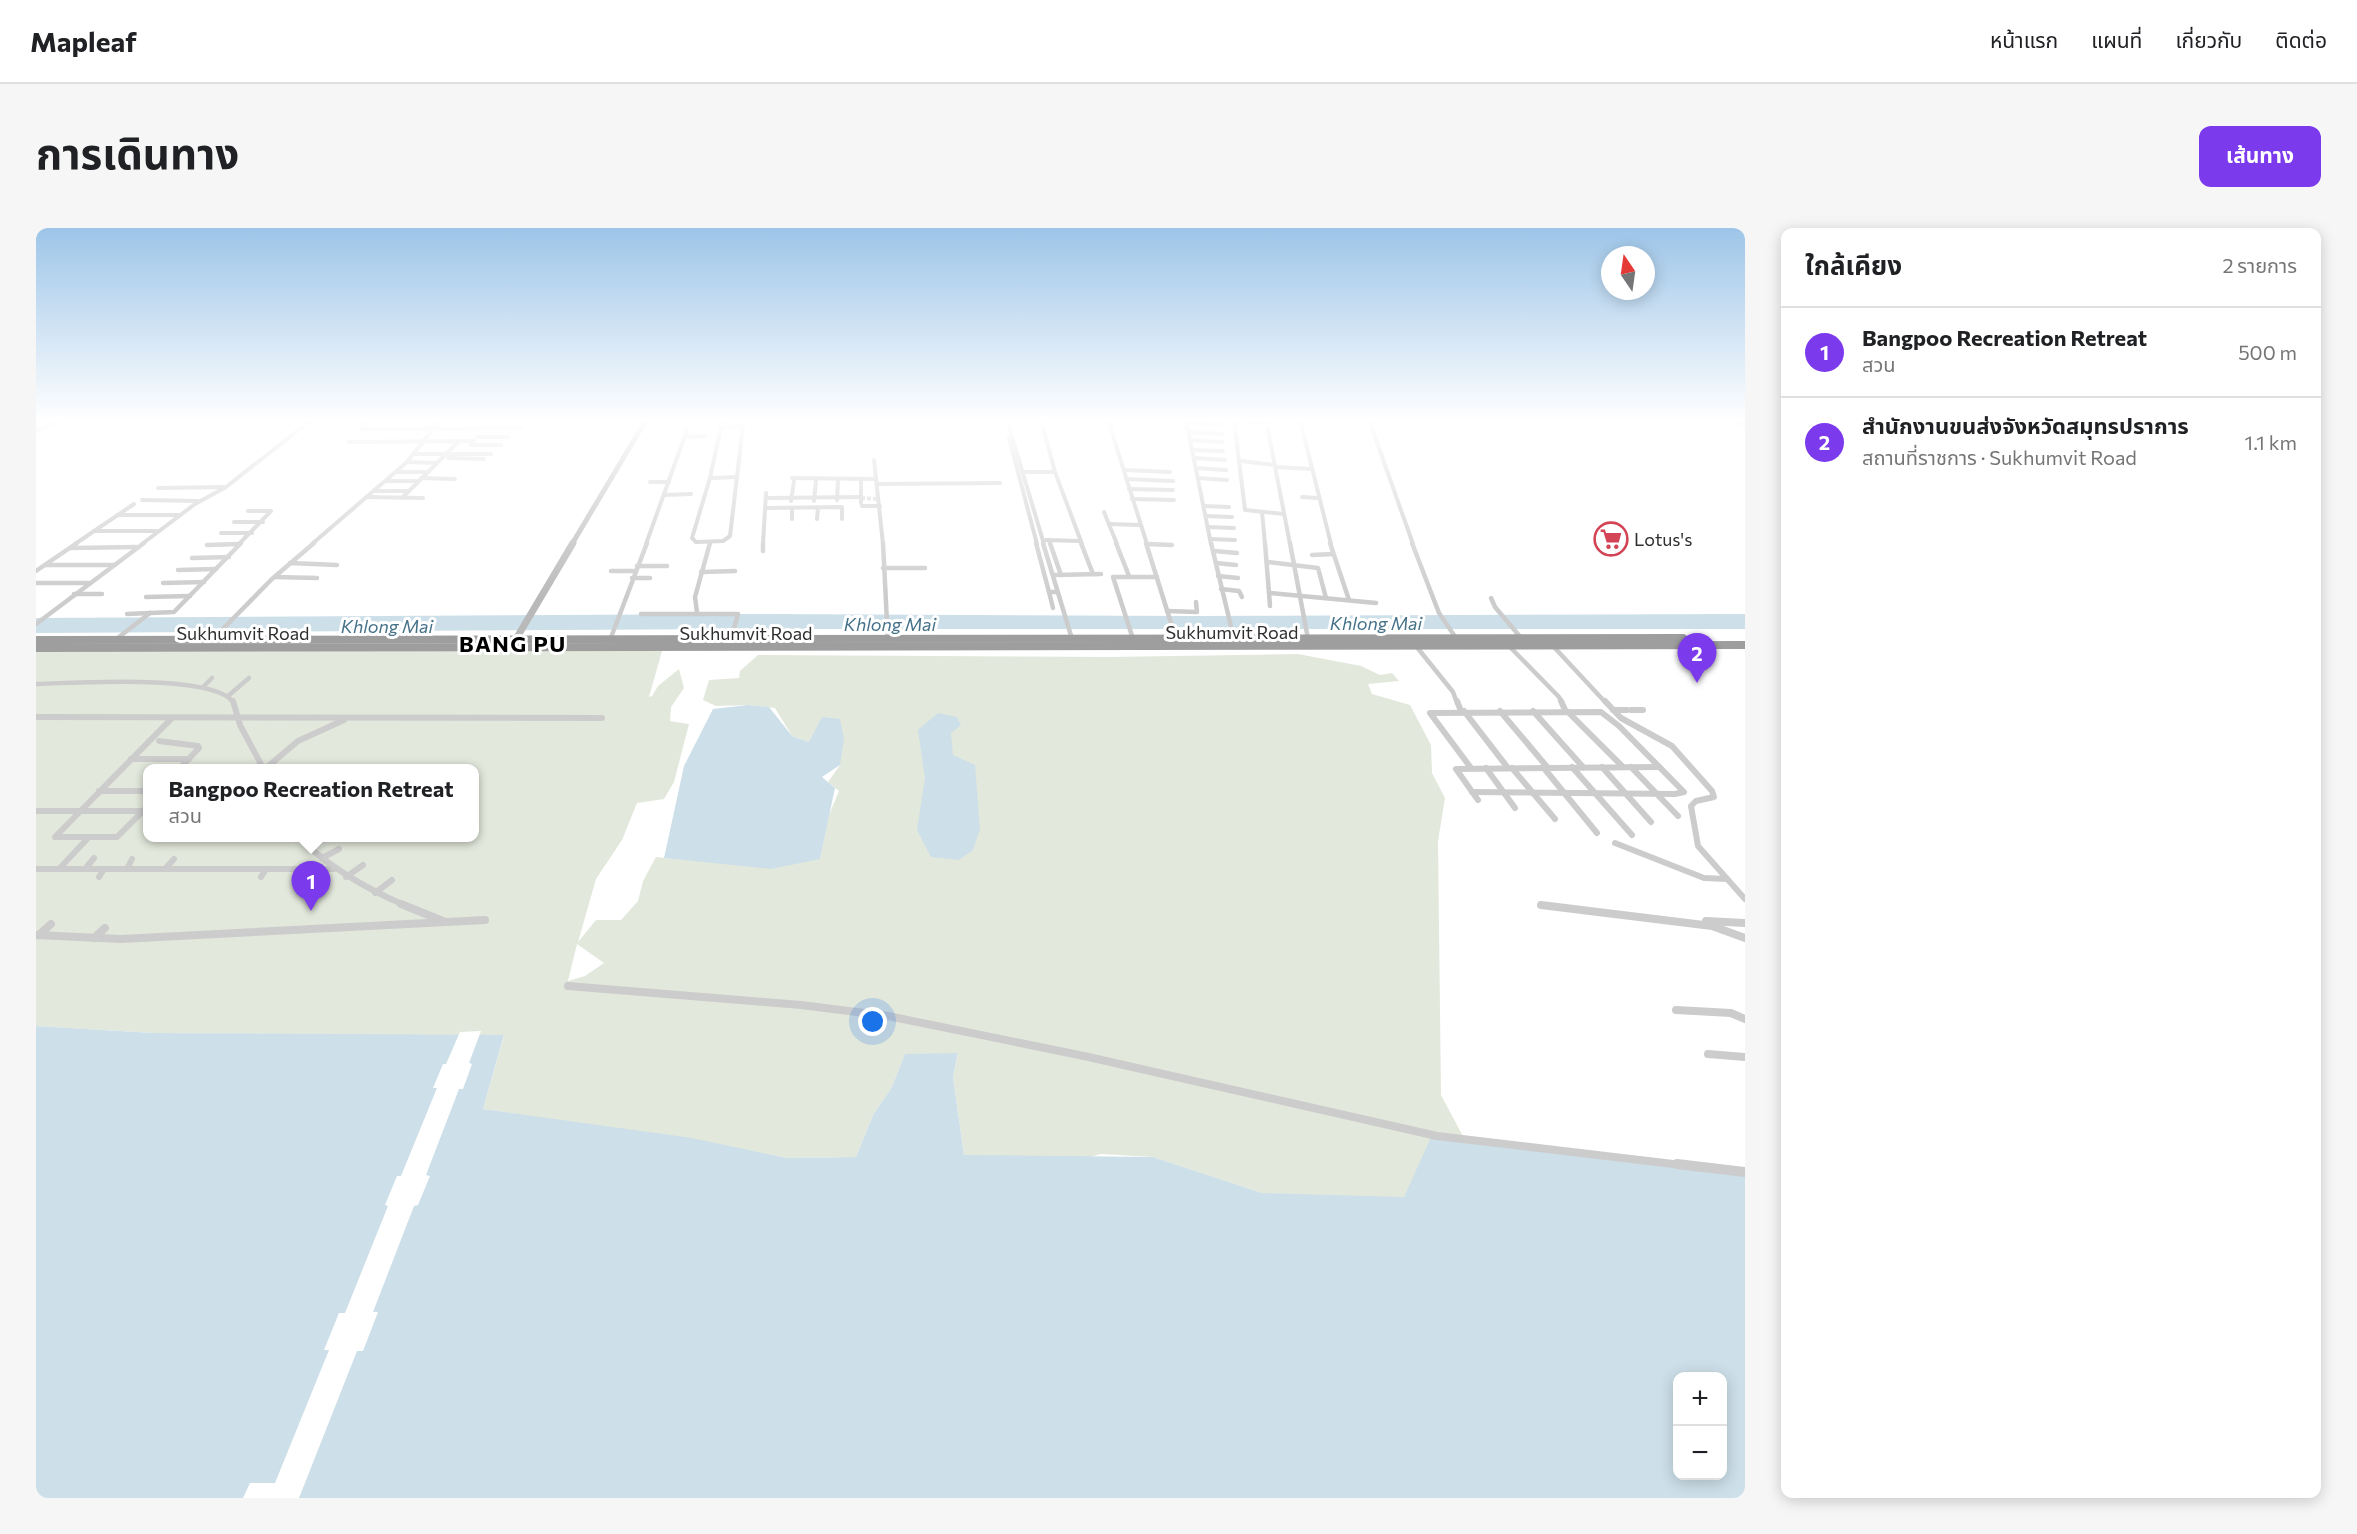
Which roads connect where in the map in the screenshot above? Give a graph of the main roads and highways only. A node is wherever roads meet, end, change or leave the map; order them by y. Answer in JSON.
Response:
{"nodes":[{"id":1,"x":610,"y":479,"type":"edge"},
{"id":2,"x":517,"y":637,"type":"junction"},
{"id":3,"x":1745,"y":638,"type":"edge"},
{"id":4,"x":36,"y":640,"type":"edge"},
{"id":5,"x":888,"y":640,"type":"junction"},
{"id":6,"x":1745,"y":645,"type":"edge"},
{"id":7,"x":36,"y":648,"type":"edge"}],
"edges":[{"from":1,"to":2,"type":"main road"},
{"from":2,"to":4,"type":"highway","name":"Sukhumvit Road"},
{"from":2,"to":5,"type":"highway","name":"Sukhumvit Road"},
{"from":3,"to":5,"type":"highway","name":"Sukhumvit Road"},
{"from":5,"to":6,"type":"highway","name":"Sukhumvit Road"},
{"from":5,"to":7,"type":"highway","name":"Sukhumvit Road"}]}
